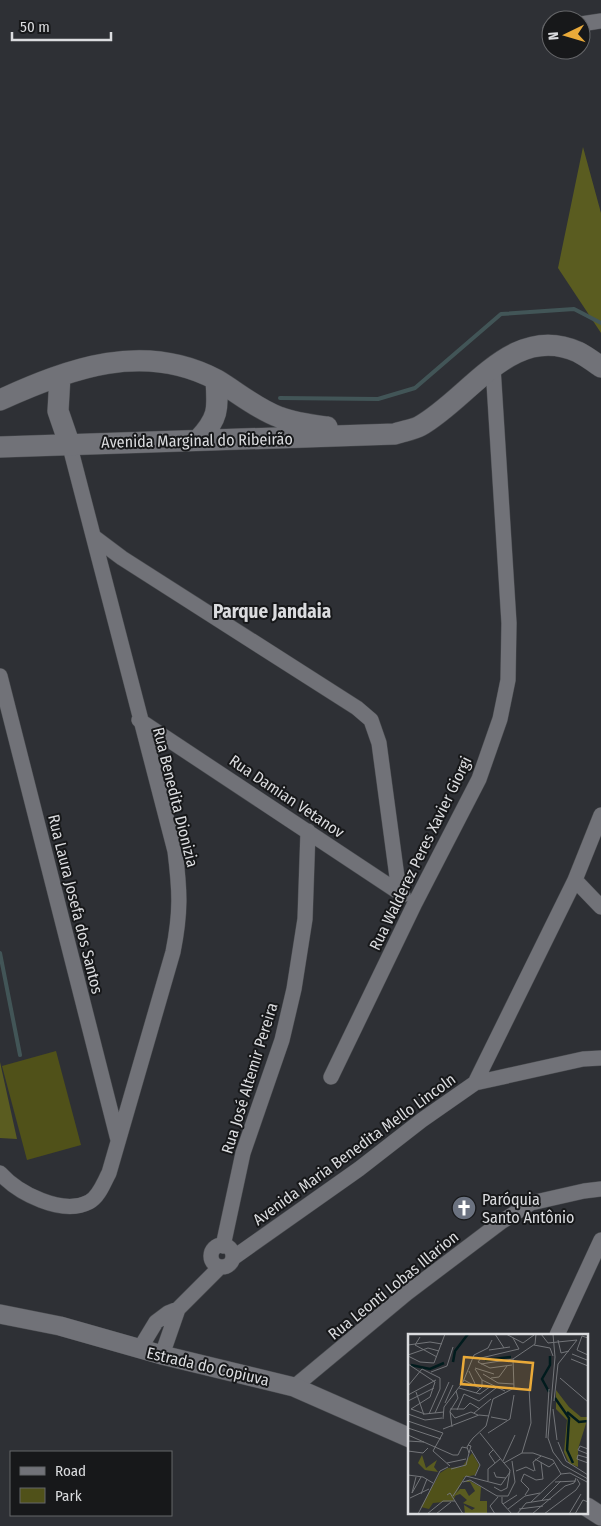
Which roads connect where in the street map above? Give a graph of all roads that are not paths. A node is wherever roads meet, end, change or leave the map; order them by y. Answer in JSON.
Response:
{"nodes":[{"id":1,"x":493,"y":367,"type":"junction"},
{"id":2,"x":601,"y":367,"type":"edge"},
{"id":3,"x":60,"y":376,"type":"junction"},
{"id":4,"x":216,"y":380,"type":"junction"},
{"id":5,"x":0,"y":400,"type":"edge"},
{"id":6,"x":394,"y":434,"type":"junction"},
{"id":7,"x":198,"y":440,"type":"junction"},
{"id":8,"x":69,"y":443,"type":"junction"},
{"id":9,"x":0,"y":446,"type":"edge"},
{"id":10,"x":94,"y":537,"type":"junction"},
{"id":11,"x":0,"y":676,"type":"edge"},
{"id":12,"x":139,"y":720,"type":"junction"},
{"id":13,"x":601,"y":815,"type":"edge"},
{"id":14,"x":308,"y":831,"type":"junction"},
{"id":15,"x":575,"y":880,"type":"junction"},
{"id":16,"x":399,"y":892,"type":"junction"},
{"id":17,"x":415,"y":903,"type":"junction"},
{"id":18,"x":601,"y":907,"type":"edge"},
{"id":19,"x":601,"y":1058,"type":"edge"},
{"id":20,"x":331,"y":1077,"type":"dead end"},
{"id":21,"x":475,"y":1083,"type":"junction"},
{"id":22,"x":118,"y":1140,"type":"junction"},
{"id":23,"x":0,"y":1173,"type":"edge"},
{"id":24,"x":601,"y":1189,"type":"edge"},
{"id":25,"x":601,"y":1240,"type":"edge"},
{"id":26,"x":223,"y":1246,"type":"junction"},
{"id":27,"x":233,"y":1258,"type":"junction"},
{"id":28,"x":220,"y":1267,"type":"junction"},
{"id":29,"x":178,"y":1309,"type":"junction"},
{"id":30,"x":0,"y":1314,"type":"edge"},
{"id":31,"x":557,"y":1334,"type":"edge"},
{"id":32,"x":140,"y":1350,"type":"junction"},
{"id":33,"x":162,"y":1356,"type":"junction"},
{"id":34,"x":294,"y":1387,"type":"junction"},
{"id":35,"x":408,"y":1437,"type":"edge"},
{"id":36,"x":588,"y":1508,"type":"edge"},
{"id":37,"x":601,"y":1516,"type":"edge"}],
"edges":[{"from":1,"to":2,"type":"main road","name":"Avenida Marginal do Ribeirão"},
{"from":1,"to":6,"type":"main road","name":"Avenida Marginal do Ribeirão"},
{"from":1,"to":17,"type":"street","name":"Rua Walderez Peres Xavier Giorgi"},
{"from":3,"to":4,"type":"main road","name":"Avenida Marginal do Ribeirão"},
{"from":3,"to":5,"type":"main road","name":"Avenida Marginal do Ribeirão"},
{"from":3,"to":8,"type":"main road"},
{"from":4,"to":6,"type":"main road","name":"Avenida Marginal do Ribeirão"},
{"from":4,"to":7,"type":"main road"},
{"from":6,"to":7,"type":"main road","name":"Avenida Marginal do Ribeirão"},
{"from":7,"to":8,"type":"main road","name":"Avenida Marginal do Ribeirão"},
{"from":8,"to":9,"type":"main road","name":"Avenida Marginal do Ribeirão"},
{"from":8,"to":10,"type":"street","name":"Rua Benedita Dionizia"},
{"from":10,"to":12,"type":"street","name":"Rua Benedita Dionizia"},
{"from":10,"to":16,"type":"street"},
{"from":11,"to":22,"type":"street","name":"Rua Laura Josefa dos Santos"},
{"from":12,"to":14,"type":"street","name":"Rua Damian Vetanov"},
{"from":12,"to":22,"type":"street","name":"Rua Benedita Dionizia"},
{"from":13,"to":15,"type":"street","name":"Avenida Maria Benedita Mello Lincoln"},
{"from":14,"to":16,"type":"street","name":"Rua Damian Vetanov"},
{"from":14,"to":26,"type":"street","name":"Rua José Altemir Pereira"},
{"from":15,"to":18,"type":"street"},
{"from":15,"to":21,"type":"street","name":"Avenida Maria Benedita Mello Lincoln"},
{"from":16,"to":17,"type":"street","name":"Rua Damian Vetanov"},
{"from":17,"to":20,"type":"street","name":"Rua Walderez Peres Xavier Giorgi"},
{"from":19,"to":21,"type":"street"},
{"from":21,"to":27,"type":"street","name":"Avenida Maria Benedita Mello Lincoln"},
{"from":22,"to":23,"type":"street","name":"Rua Benedita Dionizia"},
{"from":24,"to":34,"type":"street","name":"Rua Leonti Lobas Illarion"},
{"from":25,"to":31,"type":"street"},
{"from":26,"to":27,"type":"street"},
{"from":26,"to":28,"type":"street"},
{"from":27,"to":28,"type":"street"},
{"from":28,"to":29,"type":"street"},
{"from":29,"to":32,"type":"street"},
{"from":29,"to":33,"type":"street"},
{"from":30,"to":32,"type":"street","name":"Estrada do Copiuva"},
{"from":32,"to":33,"type":"street","name":"Estrada do Copiuva"},
{"from":33,"to":34,"type":"street","name":"Estrada do Copiuva"},
{"from":34,"to":35,"type":"street","name":"Estrada do Copiuva"},
{"from":36,"to":37,"type":"street"}]}
